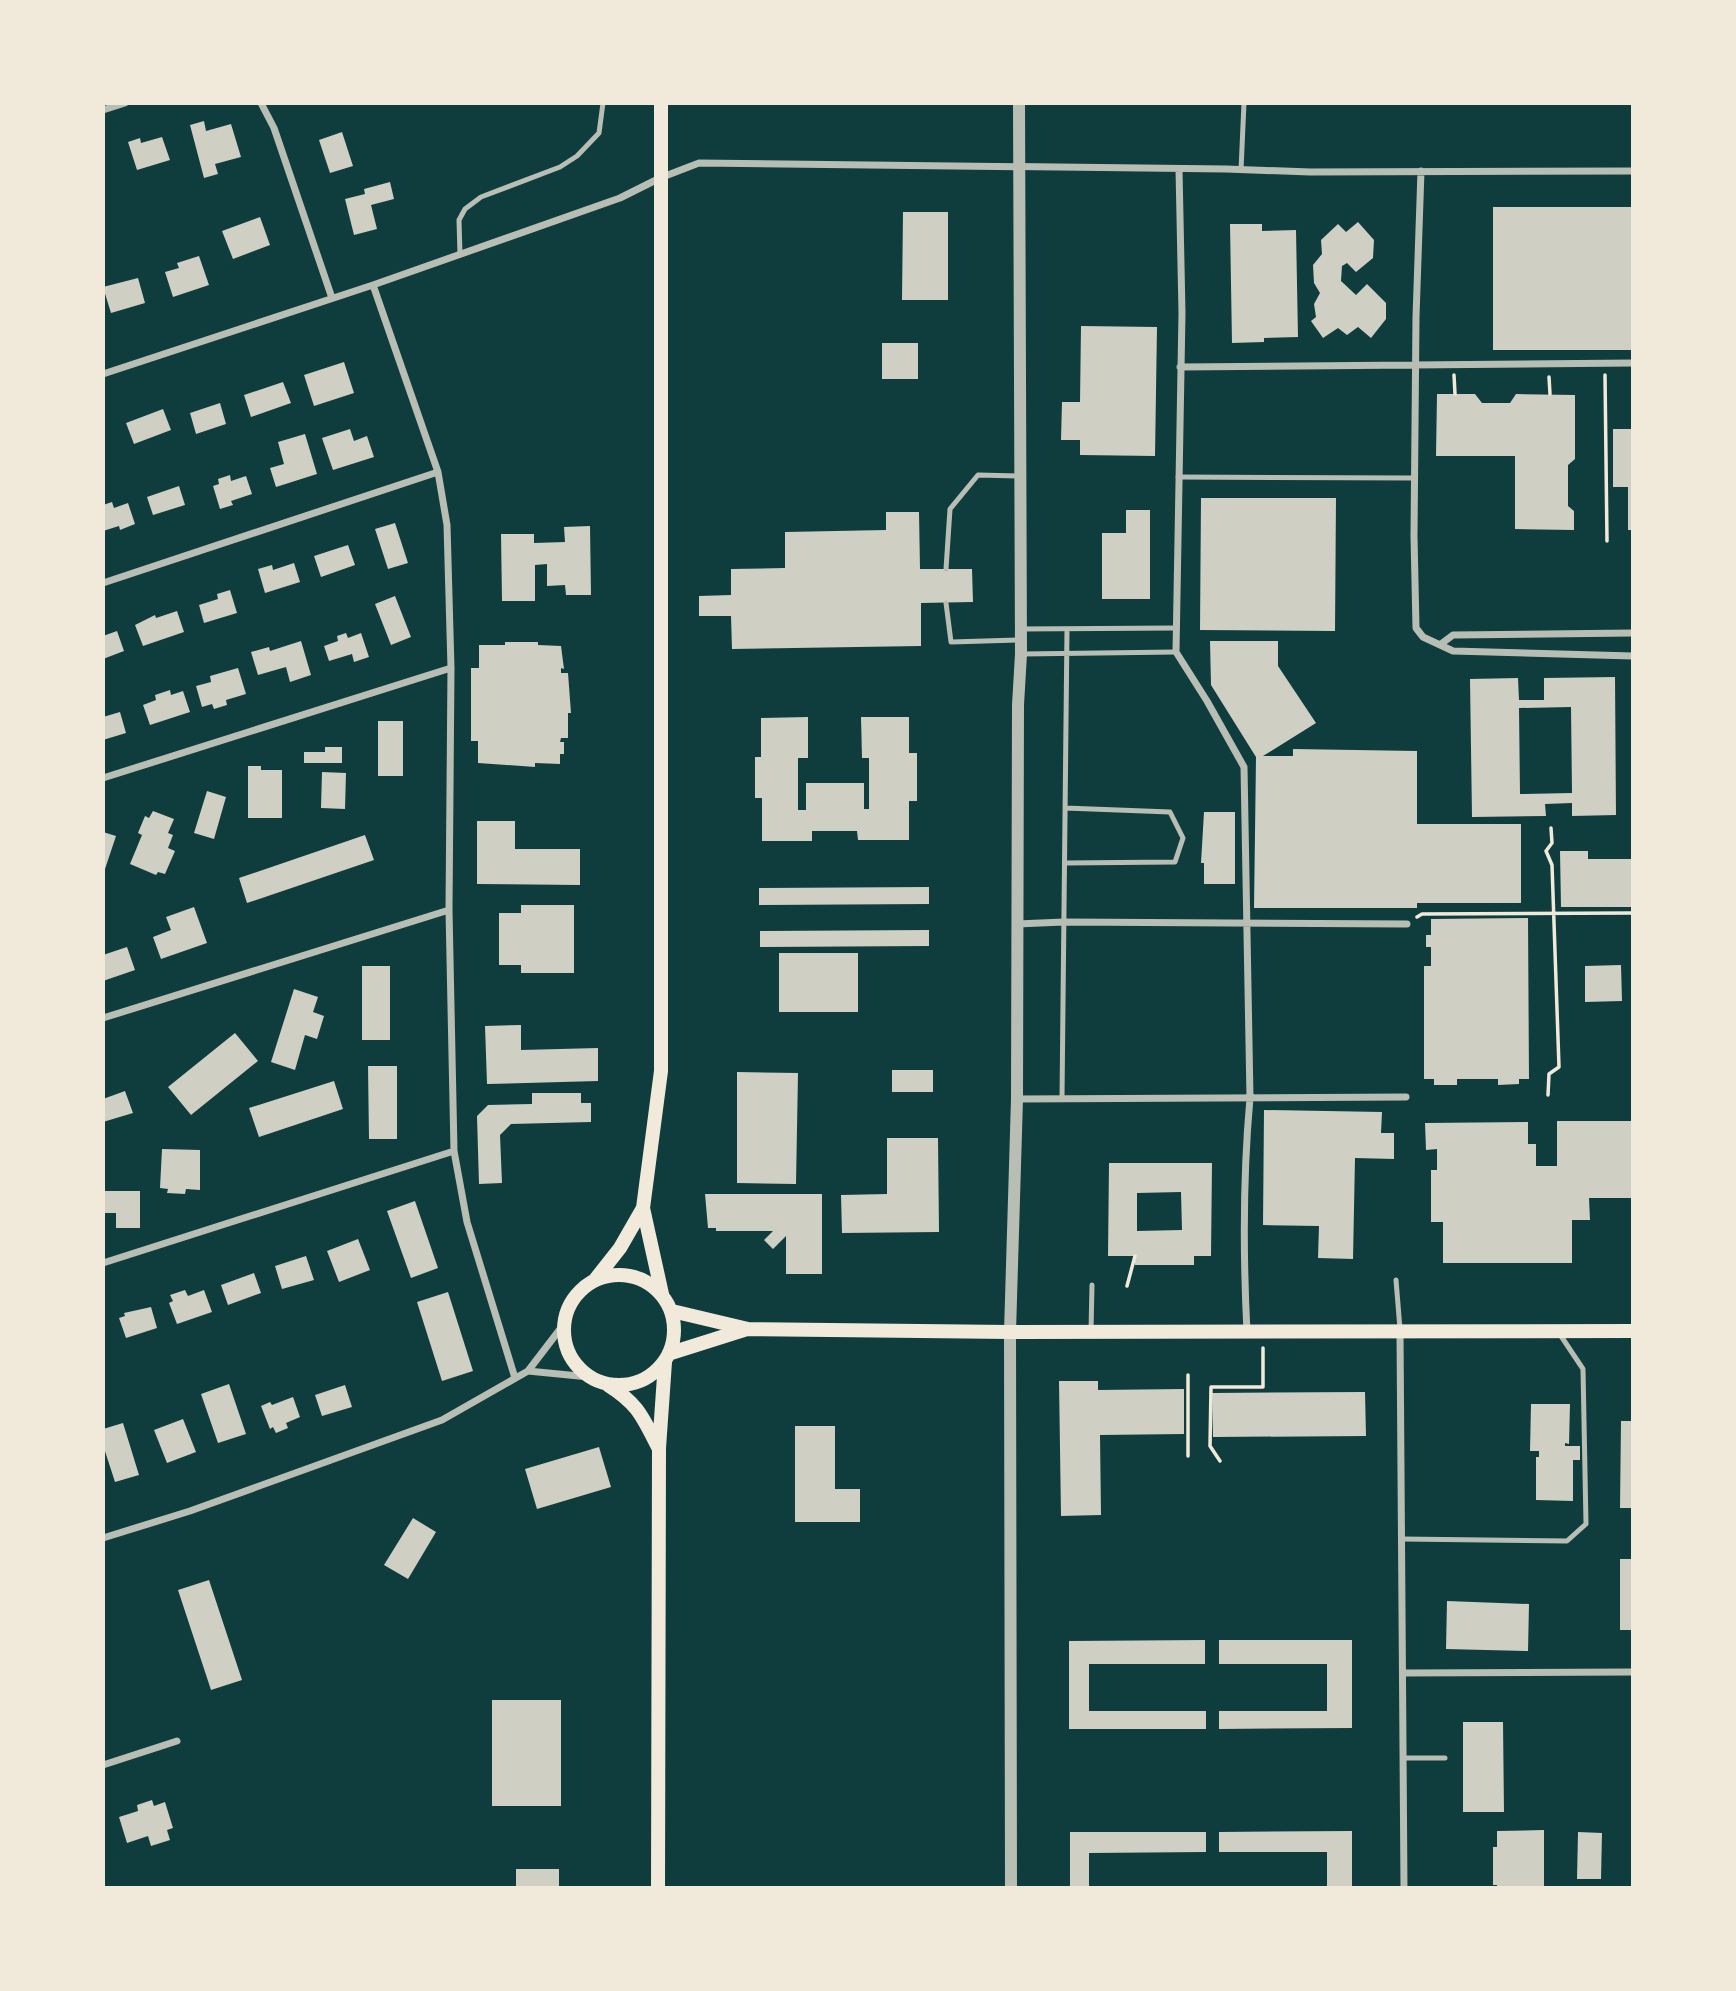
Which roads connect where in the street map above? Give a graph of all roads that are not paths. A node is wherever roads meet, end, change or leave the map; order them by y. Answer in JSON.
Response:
{"nodes":[{"id":1,"x":125,"y":103,"type":"edge"},
{"id":2,"x":261,"y":103,"type":"edge"},
{"id":3,"x":603,"y":103,"type":"edge"},
{"id":4,"x":661,"y":103,"type":"edge"},
{"id":5,"x":1019,"y":103,"type":"edge"},
{"id":6,"x":1244,"y":103,"type":"edge"},
{"id":7,"x":103,"y":110,"type":"edge"},
{"id":8,"x":1019,"y":166,"type":"junction"},
{"id":9,"x":1180,"y":169,"type":"junction"},
{"id":10,"x":1241,"y":170,"type":"junction"},
{"id":11,"x":1421,"y":171,"type":"junction"},
{"id":12,"x":1633,"y":171,"type":"edge"},
{"id":13,"x":660,"y":178,"type":"junction"},
{"id":14,"x":460,"y":254,"type":"junction"},
{"id":15,"x":373,"y":285,"type":"junction"},
{"id":16,"x":332,"y":298,"type":"junction"},
{"id":17,"x":1633,"y":363,"type":"edge"},
{"id":18,"x":1416,"y":366,"type":"junction"},
{"id":19,"x":1180,"y":367,"type":"junction"},
{"id":20,"x":103,"y":374,"type":"edge"},
{"id":21,"x":438,"y":472,"type":"junction"},
{"id":22,"x":1020,"y":476,"type":"junction"},
{"id":23,"x":1178,"y":477,"type":"junction"},
{"id":24,"x":1415,"y":478,"type":"junction"},
{"id":25,"x":946,"y":569,"type":"dead end"},
{"id":26,"x":103,"y":583,"type":"edge"},
{"id":27,"x":946,"y":603,"type":"dead end"},
{"id":28,"x":1176,"y":628,"type":"junction"},
{"id":29,"x":1067,"y":629,"type":"junction"},
{"id":30,"x":1633,"y":633,"type":"edge"},
{"id":31,"x":1020,"y":635,"type":"junction"},
{"id":32,"x":1441,"y":644,"type":"junction"},
{"id":33,"x":1176,"y":652,"type":"junction"},
{"id":34,"x":1067,"y":653,"type":"junction"},
{"id":35,"x":1021,"y":654,"type":"junction"},
{"id":36,"x":1633,"y":656,"type":"edge"},
{"id":37,"x":450,"y":668,"type":"junction"},
{"id":38,"x":103,"y":778,"type":"edge"},
{"id":39,"x":1065,"y":808,"type":"junction"},
{"id":40,"x":1065,"y":863,"type":"junction"},
{"id":41,"x":449,"y":910,"type":"junction"},
{"id":42,"x":1064,"y":922,"type":"junction"},
{"id":43,"x":1246,"y":923,"type":"junction"},
{"id":44,"x":1017,"y":924,"type":"junction"},
{"id":45,"x":1406,"y":924,"type":"road end"},
{"id":46,"x":103,"y":1018,"type":"edge"},
{"id":47,"x":1406,"y":1097,"type":"dead end"},
{"id":48,"x":1062,"y":1098,"type":"junction"},
{"id":49,"x":1250,"y":1098,"type":"junction"},
{"id":50,"x":1017,"y":1099,"type":"junction"},
{"id":51,"x":454,"y":1151,"type":"junction"},
{"id":52,"x":643,"y":1208,"type":"junction"},
{"id":53,"x":103,"y":1263,"type":"edge"},
{"id":54,"x":1396,"y":1280,"type":"dead end"},
{"id":55,"x":594,"y":1281,"type":"junction"},
{"id":56,"x":1092,"y":1285,"type":"dead end"},
{"id":57,"x":662,"y":1294,"type":"junction"},
{"id":58,"x":672,"y":1311,"type":"junction"},
{"id":59,"x":564,"y":1324,"type":"junction"},
{"id":60,"x":748,"y":1329,"type":"junction"},
{"id":61,"x":1400,"y":1330,"type":"junction"},
{"id":62,"x":1558,"y":1331,"type":"junction"},
{"id":63,"x":1633,"y":1331,"type":"edge"},
{"id":64,"x":1010,"y":1332,"type":"junction"},
{"id":65,"x":1091,"y":1332,"type":"junction"},
{"id":66,"x":1247,"y":1332,"type":"junction"},
{"id":67,"x":668,"y":1358,"type":"junction"},
{"id":68,"x":528,"y":1371,"type":"junction"},
{"id":69,"x":589,"y":1377,"type":"junction"},
{"id":70,"x":515,"y":1378,"type":"junction"},
{"id":71,"x":607,"y":1385,"type":"junction"},
{"id":72,"x":659,"y":1448,"type":"junction"},
{"id":73,"x":103,"y":1538,"type":"edge"},
{"id":74,"x":1402,"y":1539,"type":"junction"},
{"id":75,"x":1404,"y":1672,"type":"junction"},
{"id":76,"x":1633,"y":1672,"type":"edge"},
{"id":77,"x":177,"y":1741,"type":"dead end"},
{"id":78,"x":1404,"y":1758,"type":"junction"},
{"id":79,"x":1445,"y":1758,"type":"dead end"},
{"id":80,"x":103,"y":1765,"type":"edge"},
{"id":81,"x":658,"y":1888,"type":"edge"},
{"id":82,"x":1011,"y":1888,"type":"edge"},
{"id":83,"x":1404,"y":1888,"type":"edge"}],
"edges":[{"from":1,"to":7,"type":"street"},
{"from":2,"to":16,"type":"street"},
{"from":3,"to":14,"type":"lane"},
{"from":4,"to":13,"type":"main road"},
{"from":5,"to":8,"type":"street"},
{"from":6,"to":10,"type":"lane"},
{"from":8,"to":9,"type":"street"},
{"from":8,"to":13,"type":"street"},
{"from":8,"to":22,"type":"street"},
{"from":9,"to":10,"type":"street"},
{"from":9,"to":19,"type":"street"},
{"from":10,"to":11,"type":"street"},
{"from":11,"to":12,"type":"street"},
{"from":11,"to":18,"type":"street"},
{"from":13,"to":14,"type":"street"},
{"from":13,"to":52,"type":"main road"},
{"from":14,"to":15,"type":"street"},
{"from":15,"to":16,"type":"street"},
{"from":15,"to":21,"type":"street"},
{"from":16,"to":20,"type":"street"},
{"from":17,"to":18,"type":"street"},
{"from":18,"to":19,"type":"street"},
{"from":18,"to":24,"type":"street"},
{"from":19,"to":23,"type":"street"},
{"from":21,"to":26,"type":"street"},
{"from":21,"to":37,"type":"street"},
{"from":22,"to":25,"type":"lane"},
{"from":22,"to":31,"type":"street"},
{"from":23,"to":24,"type":"lane"},
{"from":23,"to":28,"type":"street"},
{"from":24,"to":32,"type":"street"},
{"from":27,"to":31,"type":"lane"},
{"from":28,"to":29,"type":"lane"},
{"from":28,"to":33,"type":"street"},
{"from":29,"to":31,"type":"lane"},
{"from":29,"to":34,"type":"lane"},
{"from":30,"to":32,"type":"street"},
{"from":31,"to":35,"type":"street"},
{"from":32,"to":36,"type":"street"},
{"from":33,"to":34,"type":"lane"},
{"from":33,"to":43,"type":"street"},
{"from":34,"to":35,"type":"lane"},
{"from":34,"to":39,"type":"lane"},
{"from":35,"to":44,"type":"street"},
{"from":37,"to":38,"type":"street"},
{"from":37,"to":41,"type":"street"},
{"from":39,"to":40,"type":"lane"},
{"from":39,"to":40,"type":"lane"},
{"from":40,"to":42,"type":"lane"},
{"from":41,"to":46,"type":"street"},
{"from":41,"to":51,"type":"street"},
{"from":42,"to":43,"type":"street"},
{"from":42,"to":44,"type":"street"},
{"from":42,"to":48,"type":"lane"},
{"from":43,"to":45,"type":"street"},
{"from":43,"to":49,"type":"street"},
{"from":44,"to":50,"type":"street"},
{"from":47,"to":49,"type":"street"},
{"from":48,"to":49,"type":"street"},
{"from":48,"to":50,"type":"street"},
{"from":49,"to":66,"type":"street"},
{"from":50,"to":64,"type":"street"},
{"from":51,"to":53,"type":"street"},
{"from":51,"to":70,"type":"street"},
{"from":52,"to":55,"type":"main road"},
{"from":52,"to":57,"type":"main road"},
{"from":54,"to":61,"type":"lane"},
{"from":55,"to":57,"type":"main road"},
{"from":55,"to":59,"type":"main road"},
{"from":56,"to":65,"type":"lane"},
{"from":57,"to":58,"type":"main road"},
{"from":58,"to":60,"type":"main road"},
{"from":58,"to":67,"type":"main road"},
{"from":59,"to":68,"type":"street"},
{"from":59,"to":69,"type":"main road"},
{"from":60,"to":64,"type":"main road"},
{"from":60,"to":67,"type":"main road"},
{"from":61,"to":62,"type":"main road"},
{"from":61,"to":66,"type":"main road"},
{"from":61,"to":74,"type":"street"},
{"from":62,"to":63,"type":"main road"},
{"from":62,"to":74,"type":"lane"},
{"from":64,"to":65,"type":"main road"},
{"from":64,"to":82,"type":"street"},
{"from":65,"to":66,"type":"main road"},
{"from":67,"to":71,"type":"main road"},
{"from":67,"to":72,"type":"main road"},
{"from":68,"to":69,"type":"street"},
{"from":68,"to":70,"type":"street"},
{"from":69,"to":71,"type":"main road"},
{"from":70,"to":73,"type":"street"},
{"from":71,"to":72,"type":"main road"},
{"from":72,"to":81,"type":"main road"},
{"from":74,"to":75,"type":"street"},
{"from":75,"to":76,"type":"street"},
{"from":75,"to":78,"type":"street"},
{"from":77,"to":80,"type":"street"},
{"from":78,"to":79,"type":"lane"},
{"from":78,"to":83,"type":"street"}]}
